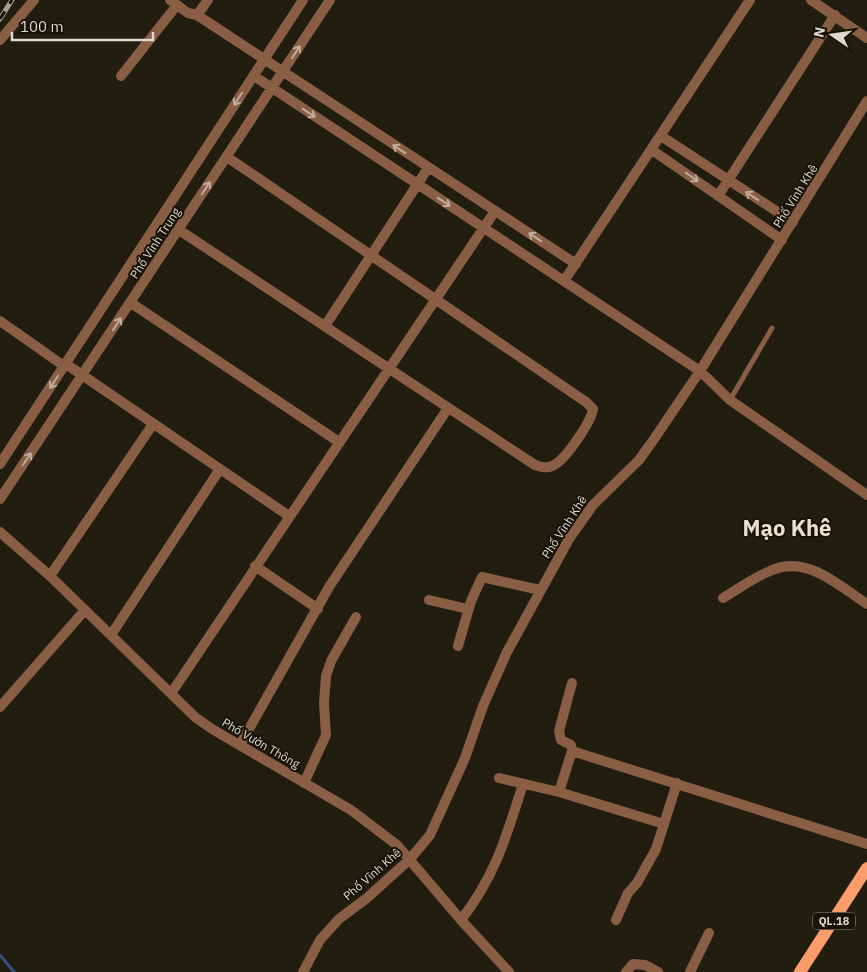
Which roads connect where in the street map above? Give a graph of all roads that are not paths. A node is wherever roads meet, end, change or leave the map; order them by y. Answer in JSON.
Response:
{"nodes":[{"id":1,"x":34,"y":0,"type":"edge"},
{"id":2,"x":208,"y":0,"type":"edge"},
{"id":3,"x":303,"y":0,"type":"edge"},
{"id":4,"x":330,"y":0,"type":"edge"},
{"id":5,"x":750,"y":0,"type":"edge"},
{"id":6,"x":811,"y":0,"type":"edge"},
{"id":7,"x":173,"y":2,"type":"edge"},
{"id":8,"x":197,"y":15,"type":"junction"},
{"id":9,"x":835,"y":15,"type":"junction"},
{"id":10,"x":867,"y":38,"type":"edge"},
{"id":11,"x":0,"y":40,"type":"edge"},
{"id":12,"x":265,"y":59,"type":"junction"},
{"id":13,"x":282,"y":72,"type":"junction"},
{"id":14,"x":121,"y":76,"type":"dead end"},
{"id":15,"x":254,"y":76,"type":"junction"},
{"id":16,"x":272,"y":89,"type":"junction"},
{"id":17,"x":867,"y":102,"type":"edge"},
{"id":18,"x":661,"y":136,"type":"junction"},
{"id":19,"x":652,"y":150,"type":"junction"},
{"id":20,"x":227,"y":157,"type":"junction"},
{"id":21,"x":428,"y":168,"type":"junction"},
{"id":22,"x":728,"y":180,"type":"junction"},
{"id":23,"x":417,"y":184,"type":"junction"},
{"id":24,"x":718,"y":196,"type":"junction"},
{"id":25,"x":495,"y":211,"type":"junction"},
{"id":26,"x":793,"y":222,"type":"junction"},
{"id":27,"x":484,"y":228,"type":"junction"},
{"id":28,"x":179,"y":230,"type":"junction"},
{"id":29,"x":782,"y":240,"type":"junction"},
{"id":30,"x":371,"y":254,"type":"junction"},
{"id":31,"x":576,"y":264,"type":"junction"},
{"id":32,"x":564,"y":281,"type":"junction"},
{"id":33,"x":436,"y":298,"type":"junction"},
{"id":34,"x":131,"y":303,"type":"junction"},
{"id":35,"x":0,"y":321,"type":"edge"},
{"id":36,"x":325,"y":326,"type":"junction"},
{"id":37,"x":772,"y":328,"type":"dead end"},
{"id":38,"x":65,"y":365,"type":"junction"},
{"id":39,"x":389,"y":368,"type":"junction"},
{"id":40,"x":700,"y":371,"type":"junction"},
{"id":41,"x":83,"y":376,"type":"junction"},
{"id":42,"x":730,"y":400,"type":"junction"},
{"id":43,"x":448,"y":408,"type":"junction"},
{"id":44,"x":153,"y":424,"type":"junction"},
{"id":45,"x":339,"y":442,"type":"junction"},
{"id":46,"x":0,"y":464,"type":"edge"},
{"id":47,"x":220,"y":469,"type":"junction"},
{"id":48,"x":867,"y":494,"type":"edge"},
{"id":49,"x":0,"y":500,"type":"edge"},
{"id":50,"x":289,"y":516,"type":"junction"},
{"id":51,"x":2,"y":537,"type":"edge"},
{"id":52,"x":256,"y":566,"type":"junction"},
{"id":53,"x":50,"y":576,"type":"junction"},
{"id":54,"x":540,"y":590,"type":"junction"},
{"id":55,"x":723,"y":598,"type":"dead end"},
{"id":56,"x":429,"y":600,"type":"dead end"},
{"id":57,"x":867,"y":604,"type":"edge"},
{"id":58,"x":318,"y":609,"type":"junction"},
{"id":59,"x":468,"y":609,"type":"junction"},
{"id":60,"x":85,"y":610,"type":"junction"},
{"id":61,"x":356,"y":617,"type":"dead end"},
{"id":62,"x":111,"y":635,"type":"junction"},
{"id":63,"x":458,"y":646,"type":"dead end"},
{"id":64,"x":572,"y":683,"type":"dead end"},
{"id":65,"x":172,"y":692,"type":"junction"},
{"id":66,"x":0,"y":707,"type":"edge"},
{"id":67,"x":240,"y":745,"type":"junction"},
{"id":68,"x":572,"y":751,"type":"junction"},
{"id":69,"x":499,"y":778,"type":"dead end"},
{"id":70,"x":304,"y":783,"type":"junction"},
{"id":71,"x":677,"y":783,"type":"junction"},
{"id":72,"x":523,"y":784,"type":"junction"},
{"id":73,"x":559,"y":792,"type":"junction"},
{"id":74,"x":664,"y":824,"type":"junction"},
{"id":75,"x":867,"y":844,"type":"edge"},
{"id":76,"x":410,"y":859,"type":"junction"},
{"id":77,"x":867,"y":868,"type":"edge"},
{"id":78,"x":461,"y":920,"type":"junction"},
{"id":79,"x":616,"y":920,"type":"dead end"},
{"id":80,"x":709,"y":933,"type":"dead end"},
{"id":81,"x":303,"y":972,"type":"edge"},
{"id":82,"x":509,"y":972,"type":"edge"},
{"id":83,"x":626,"y":972,"type":"edge"},
{"id":84,"x":658,"y":972,"type":"edge"},
{"id":85,"x":690,"y":972,"type":"edge"},
{"id":86,"x":800,"y":972,"type":"edge"}],
"edges":[{"from":1,"to":11,"type":"street"},
{"from":2,"to":8,"type":"street"},
{"from":3,"to":12,"type":"street","name":"Phố Vĩnh Trung"},
{"from":13,"to":4,"type":"street","name":"Phố Vĩnh Trung","one_way":true},
{"from":5,"to":18,"type":"street"},
{"from":6,"to":9,"type":"street"},
{"from":7,"to":8,"type":"street"},
{"from":7,"to":14,"type":"street"},
{"from":8,"to":12,"type":"street"},
{"from":9,"to":10,"type":"street"},
{"from":9,"to":22,"type":"street"},
{"from":12,"to":13,"type":"street"},
{"from":12,"to":15,"type":"street","name":"Phố Vĩnh Trung"},
{"from":13,"to":16,"type":"street","name":"Phố Vĩnh Trung"},
{"from":21,"to":13,"type":"street","one_way":true},
{"from":15,"to":16,"type":"street"},
{"from":15,"to":38,"type":"street","name":"Phố Vĩnh Trung","one_way":true},
{"from":16,"to":20,"type":"street","name":"Phố Vĩnh Trung"},
{"from":16,"to":23,"type":"street","one_way":true},
{"from":17,"to":26,"type":"street","name":"Phố Vĩnh Khê"},
{"from":18,"to":19,"type":"street"},
{"from":18,"to":22,"type":"street"},
{"from":19,"to":24,"type":"street","one_way":true},
{"from":19,"to":31,"type":"street"},
{"from":28,"to":20,"type":"street","name":"Phố Vĩnh Trung","one_way":true},
{"from":20,"to":30,"type":"street"},
{"from":21,"to":23,"type":"street"},
{"from":21,"to":25,"type":"street"},
{"from":22,"to":24,"type":"street"},
{"from":26,"to":22,"type":"street","one_way":true},
{"from":23,"to":27,"type":"street","one_way":true},
{"from":23,"to":30,"type":"street"},
{"from":24,"to":29,"type":"street"},
{"from":25,"to":27,"type":"street"},
{"from":31,"to":25,"type":"street","one_way":true},
{"from":26,"to":29,"type":"street","name":"Phố Vĩnh Khê"},
{"from":27,"to":32,"type":"street"},
{"from":27,"to":33,"type":"street"},
{"from":28,"to":34,"type":"street","name":"Phố Vĩnh Trung"},
{"from":28,"to":36,"type":"street"},
{"from":29,"to":40,"type":"street","name":"Phố Vĩnh Khê"},
{"from":30,"to":33,"type":"street"},
{"from":30,"to":36,"type":"street"},
{"from":31,"to":32,"type":"street"},
{"from":32,"to":40,"type":"street"},
{"from":33,"to":39,"type":"street"},
{"from":33,"to":43,"type":"street"},
{"from":41,"to":34,"type":"street","name":"Phố Vĩnh Trung","one_way":true},
{"from":34,"to":45,"type":"street"},
{"from":35,"to":38,"type":"street"},
{"from":36,"to":39,"type":"street"},
{"from":37,"to":42,"type":"lane"},
{"from":38,"to":41,"type":"street"},
{"from":38,"to":46,"type":"street","name":"Phố Vĩnh Trung","one_way":true},
{"from":39,"to":43,"type":"street"},
{"from":39,"to":45,"type":"street"},
{"from":40,"to":42,"type":"street"},
{"from":40,"to":54,"type":"street","name":"Phố Vĩnh Khê"},
{"from":41,"to":44,"type":"street"},
{"from":49,"to":41,"type":"street","name":"Phố Vĩnh Trung","one_way":true},
{"from":42,"to":48,"type":"street"},
{"from":43,"to":58,"type":"street"},
{"from":44,"to":47,"type":"street"},
{"from":44,"to":53,"type":"street"},
{"from":45,"to":50,"type":"street"},
{"from":47,"to":50,"type":"street"},
{"from":47,"to":62,"type":"street"},
{"from":50,"to":52,"type":"street"},
{"from":51,"to":53,"type":"street","name":"Phố Vườn Thông"},
{"from":52,"to":58,"type":"street"},
{"from":52,"to":65,"type":"street"},
{"from":53,"to":60,"type":"street","name":"Phố Vườn Thông"},
{"from":54,"to":59,"type":"street"},
{"from":54,"to":76,"type":"street","name":"Phố Vĩnh Khê"},
{"from":55,"to":57,"type":"street"},
{"from":56,"to":59,"type":"street"},
{"from":58,"to":67,"type":"street"},
{"from":59,"to":63,"type":"street"},
{"from":60,"to":62,"type":"street","name":"Phố Vườn Thông"},
{"from":60,"to":66,"type":"street"},
{"from":61,"to":70,"type":"street"},
{"from":62,"to":65,"type":"street","name":"Phố Vườn Thông"},
{"from":64,"to":68,"type":"street"},
{"from":65,"to":67,"type":"street","name":"Phố Vườn Thông"},
{"from":67,"to":70,"type":"street","name":"Phố Vườn Thông"},
{"from":68,"to":71,"type":"street"},
{"from":68,"to":73,"type":"street"},
{"from":69,"to":72,"type":"street"},
{"from":70,"to":76,"type":"street","name":"Phố Vườn Thông"},
{"from":71,"to":74,"type":"street"},
{"from":71,"to":75,"type":"street"},
{"from":72,"to":73,"type":"street"},
{"from":72,"to":78,"type":"street"},
{"from":73,"to":74,"type":"street"},
{"from":74,"to":79,"type":"street"},
{"from":76,"to":78,"type":"street","name":"Phố Vườn Thông"},
{"from":76,"to":81,"type":"street","name":"Phố Vĩnh Khê"},
{"from":77,"to":86,"type":"main road","number":"QL.18"},
{"from":78,"to":82,"type":"street","name":"Phố Vườn Thông"},
{"from":80,"to":85,"type":"street"},
{"from":83,"to":84,"type":"street"}]}
